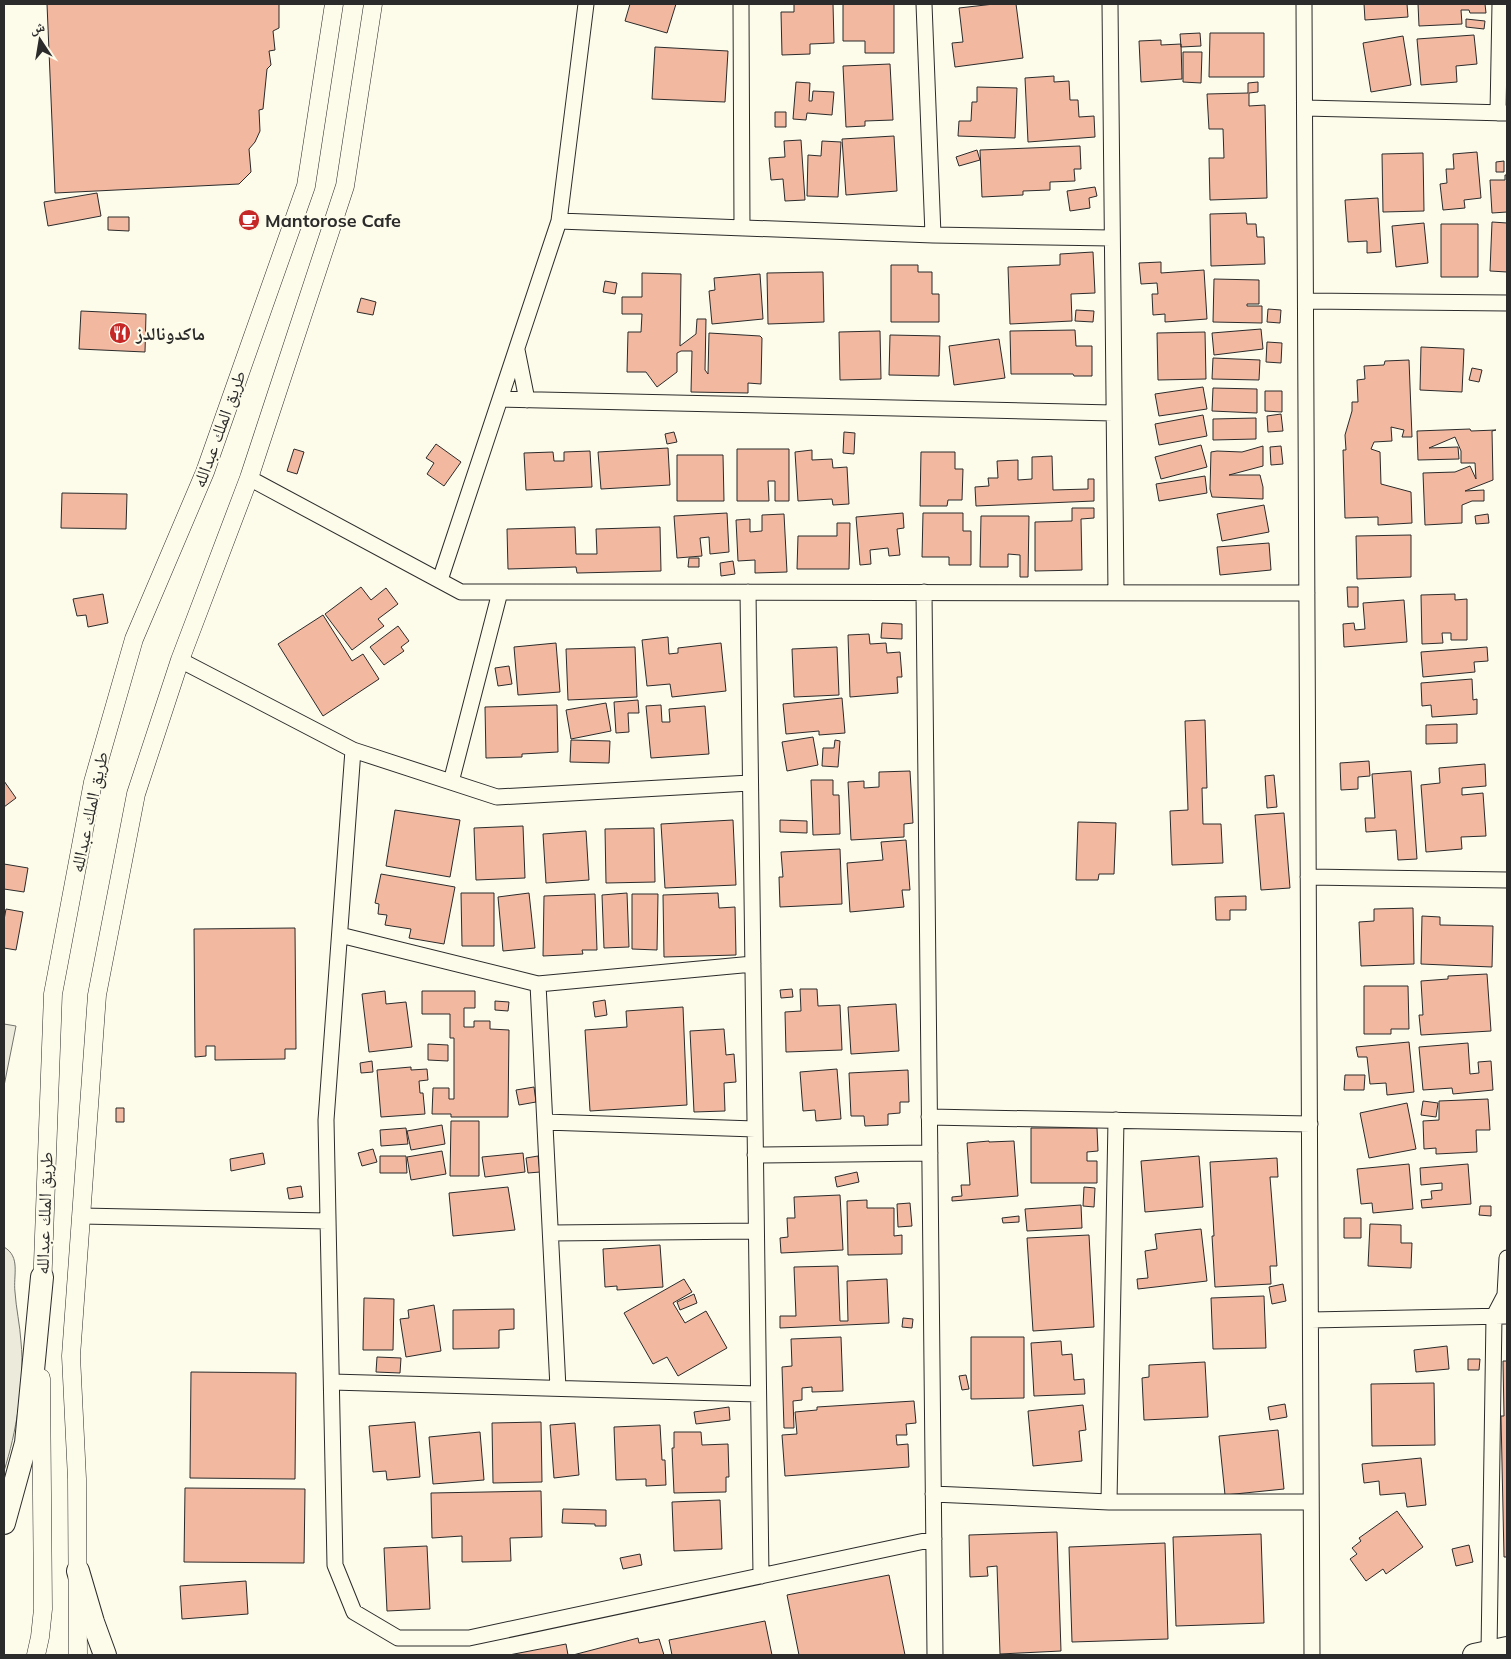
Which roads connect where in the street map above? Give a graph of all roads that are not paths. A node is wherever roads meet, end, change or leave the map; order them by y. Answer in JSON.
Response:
{"nodes":[{"id":1,"x":334,"y":4,"type":"edge"},
{"id":2,"x":373,"y":4,"type":"edge"},
{"id":3,"x":380,"y":4,"type":"edge"},
{"id":4,"x":586,"y":4,"type":"edge"},
{"id":5,"x":741,"y":4,"type":"edge"},
{"id":6,"x":924,"y":4,"type":"edge"},
{"id":7,"x":1110,"y":4,"type":"edge"},
{"id":8,"x":1304,"y":4,"type":"edge"},
{"id":9,"x":1500,"y":4,"type":"edge"},
{"id":10,"x":370,"y":31,"type":"junction"},
{"id":11,"x":1305,"y":108,"type":"junction"},
{"id":12,"x":1503,"y":113,"type":"edge"},
{"id":13,"x":559,"y":221,"type":"junction"},
{"id":14,"x":742,"y":228,"type":"junction"},
{"id":15,"x":933,"y":235,"type":"junction"},
{"id":16,"x":1111,"y":238,"type":"junction"},
{"id":17,"x":1306,"y":301,"type":"junction"},
{"id":18,"x":1507,"y":303,"type":"edge"},
{"id":19,"x":516,"y":349,"type":"junction"},
{"id":20,"x":500,"y":399,"type":"junction"},
{"id":21,"x":527,"y":400,"type":"junction"},
{"id":22,"x":1113,"y":413,"type":"junction"},
{"id":23,"x":249,"y":478,"type":"junction"},
{"id":24,"x":440,"y":580,"type":"junction"},
{"id":25,"x":500,"y":592,"type":"junction"},
{"id":26,"x":748,"y":592,"type":"junction"},
{"id":27,"x":924,"y":592,"type":"junction"},
{"id":28,"x":1116,"y":592,"type":"junction"},
{"id":29,"x":1307,"y":593,"type":"junction"},
{"id":30,"x":180,"y":660,"type":"junction"},
{"id":31,"x":353,"y":750,"type":"junction"},
{"id":32,"x":451,"y":782,"type":"junction"},
{"id":33,"x":750,"y":783,"type":"junction"},
{"id":34,"x":1308,"y":876,"type":"junction"},
{"id":35,"x":1507,"y":880,"type":"edge"},
{"id":36,"x":340,"y":935,"type":"junction"},
{"id":37,"x":753,"y":964,"type":"junction"},
{"id":38,"x":538,"y":984,"type":"junction"},
{"id":39,"x":929,"y":1117,"type":"junction"},
{"id":40,"x":1116,"y":1120,"type":"junction"},
{"id":41,"x":545,"y":1122,"type":"junction"},
{"id":42,"x":1310,"y":1124,"type":"junction"},
{"id":43,"x":755,"y":1129,"type":"junction"},
{"id":44,"x":930,"y":1152,"type":"junction"},
{"id":45,"x":755,"y":1155,"type":"junction"},
{"id":46,"x":81,"y":1216,"type":"junction"},
{"id":47,"x":327,"y":1221,"type":"junction"},
{"id":48,"x":756,"y":1230,"type":"junction"},
{"id":49,"x":550,"y":1233,"type":"junction"},
{"id":50,"x":1507,"y":1258,"type":"edge"},
{"id":51,"x":42,"y":1277,"type":"junction"},
{"id":52,"x":1500,"y":1316,"type":"edge"},
{"id":53,"x":1311,"y":1320,"type":"junction"},
{"id":54,"x":332,"y":1382,"type":"junction"},
{"id":55,"x":558,"y":1388,"type":"junction"},
{"id":56,"x":758,"y":1394,"type":"junction"},
{"id":57,"x":933,"y":1494,"type":"junction"},
{"id":58,"x":1109,"y":1502,"type":"junction"},
{"id":59,"x":1311,"y":1502,"type":"junction"},
{"id":60,"x":4,"y":1523,"type":"edge"},
{"id":61,"x":934,"y":1539,"type":"junction"},
{"id":62,"x":78,"y":1571,"type":"junction"},
{"id":63,"x":761,"y":1576,"type":"junction"},
{"id":64,"x":1490,"y":1652,"type":"edge"},
{"id":65,"x":36,"y":1655,"type":"edge"},
{"id":66,"x":78,"y":1655,"type":"edge"},
{"id":67,"x":105,"y":1655,"type":"edge"},
{"id":68,"x":935,"y":1655,"type":"edge"},
{"id":69,"x":1312,"y":1655,"type":"edge"}],
"edges":[{"from":1,"to":51,"type":"street","name":"طريق الملك عبدالله"},
{"from":2,"to":10,"type":"street","name":"طريق الملك عبدالله"},
{"from":3,"to":10,"type":"street"},
{"from":4,"to":13,"type":"street"},
{"from":5,"to":14,"type":"street"},
{"from":6,"to":15,"type":"street"},
{"from":7,"to":16,"type":"street"},
{"from":8,"to":11,"type":"street"},
{"from":9,"to":12,"type":"street"},
{"from":10,"to":23,"type":"street","name":"طريق الملك عبدالله"},
{"from":11,"to":12,"type":"street"},
{"from":11,"to":17,"type":"street"},
{"from":13,"to":14,"type":"street"},
{"from":13,"to":19,"type":"street"},
{"from":14,"to":15,"type":"street"},
{"from":15,"to":16,"type":"street"},
{"from":16,"to":22,"type":"street"},
{"from":17,"to":18,"type":"street"},
{"from":17,"to":29,"type":"street"},
{"from":19,"to":20,"type":"street"},
{"from":19,"to":21,"type":"street"},
{"from":20,"to":21,"type":"street"},
{"from":20,"to":24,"type":"street"},
{"from":21,"to":22,"type":"street"},
{"from":22,"to":28,"type":"street"},
{"from":23,"to":24,"type":"street"},
{"from":23,"to":30,"type":"street","name":"طريق الملك عبدالله"},
{"from":24,"to":25,"type":"street"},
{"from":25,"to":26,"type":"street"},
{"from":25,"to":32,"type":"street"},
{"from":26,"to":27,"type":"street"},
{"from":26,"to":33,"type":"street"},
{"from":27,"to":28,"type":"street"},
{"from":27,"to":39,"type":"street"},
{"from":28,"to":29,"type":"street"},
{"from":29,"to":34,"type":"street"},
{"from":30,"to":31,"type":"street"},
{"from":30,"to":46,"type":"street","name":"طريق الملك عبدالله"},
{"from":31,"to":32,"type":"street"},
{"from":31,"to":36,"type":"street"},
{"from":32,"to":33,"type":"street"},
{"from":33,"to":37,"type":"street"},
{"from":34,"to":35,"type":"street"},
{"from":34,"to":42,"type":"street"},
{"from":36,"to":38,"type":"street"},
{"from":36,"to":47,"type":"street"},
{"from":37,"to":38,"type":"street"},
{"from":37,"to":43,"type":"street"},
{"from":38,"to":41,"type":"street"},
{"from":39,"to":40,"type":"street"},
{"from":39,"to":44,"type":"street"},
{"from":40,"to":42,"type":"street"},
{"from":40,"to":58,"type":"street"},
{"from":41,"to":43,"type":"street"},
{"from":41,"to":49,"type":"street"},
{"from":42,"to":53,"type":"street"},
{"from":43,"to":45,"type":"street"},
{"from":44,"to":45,"type":"street"},
{"from":44,"to":57,"type":"street"},
{"from":45,"to":48,"type":"street"},
{"from":46,"to":47,"type":"street"},
{"from":46,"to":62,"type":"street","name":"طريق الملك عبدالله"},
{"from":47,"to":54,"type":"street"},
{"from":48,"to":49,"type":"street"},
{"from":48,"to":56,"type":"street"},
{"from":49,"to":55,"type":"street"},
{"from":50,"to":52,"type":"street"},
{"from":51,"to":60,"type":"main road"},
{"from":51,"to":65,"type":"street","name":"طريق الملك عبدالله"},
{"from":52,"to":53,"type":"street"},
{"from":52,"to":64,"type":"street"},
{"from":53,"to":59,"type":"street"},
{"from":54,"to":55,"type":"street"},
{"from":54,"to":63,"type":"street"},
{"from":55,"to":56,"type":"street"},
{"from":56,"to":63,"type":"street"},
{"from":57,"to":58,"type":"street"},
{"from":57,"to":61,"type":"street"},
{"from":58,"to":59,"type":"street"},
{"from":59,"to":69,"type":"street"},
{"from":61,"to":63,"type":"street"},
{"from":61,"to":68,"type":"street"},
{"from":62,"to":66,"type":"street","name":"طريق الملك عبدالله"},
{"from":62,"to":67,"type":"main road"}]}
